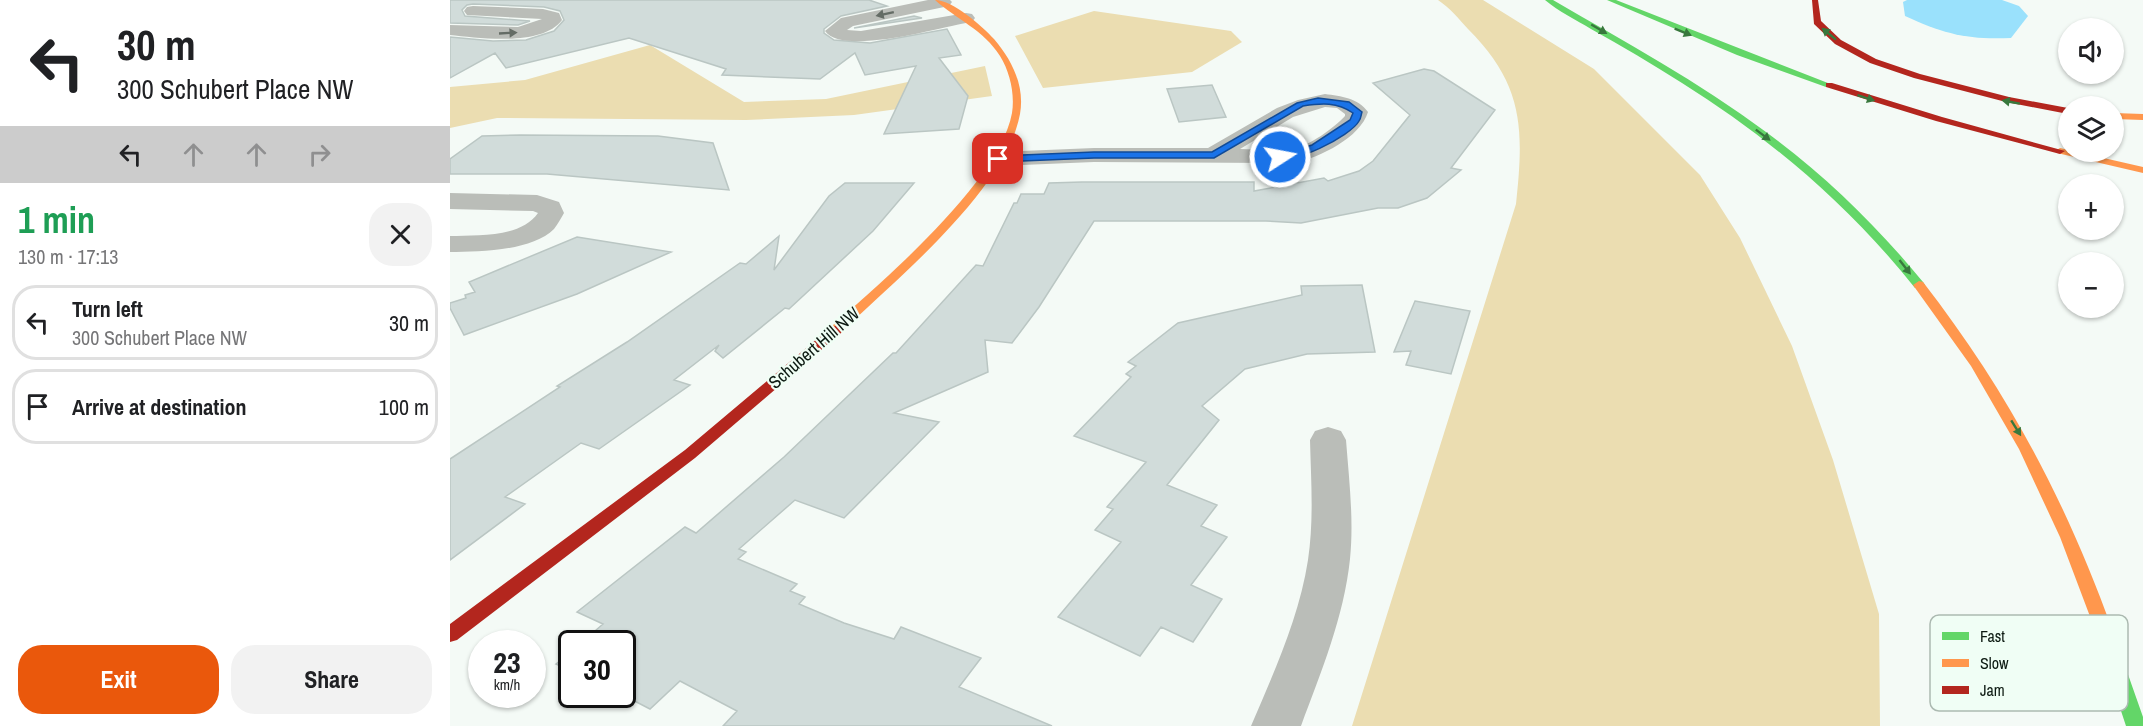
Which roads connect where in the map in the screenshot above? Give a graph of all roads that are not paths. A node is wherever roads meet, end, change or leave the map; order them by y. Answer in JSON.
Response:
{"nodes":[{"id":1,"x":500,"y":0,"type":"edge"},
{"id":2,"x":1548,"y":0,"type":"edge"},
{"id":3,"x":1610,"y":0,"type":"edge"},
{"id":4,"x":1815,"y":0,"type":"edge"},
{"id":5,"x":953,"y":6,"type":"edge"},
{"id":6,"x":473,"y":11,"type":"junction"},
{"id":7,"x":450,"y":20,"type":"edge"},
{"id":8,"x":450,"y":30,"type":"edge"},
{"id":9,"x":2058,"y":109,"type":"edge"},
{"id":10,"x":2124,"y":116,"type":"edge"},
{"id":11,"x":2143,"y":117,"type":"edge"},
{"id":12,"x":1214,"y":155,"type":"junction"},
{"id":13,"x":998,"y":159,"type":"junction"},
{"id":14,"x":2143,"y":170,"type":"edge"},
{"id":15,"x":450,"y":201,"type":"edge"},
{"id":16,"x":450,"y":244,"type":"edge"},
{"id":17,"x":1328,"y":440,"type":"dead end"},
{"id":18,"x":2099,"y":615,"type":"edge"},
{"id":19,"x":450,"y":634,"type":"edge"},
{"id":20,"x":2128,"y":702,"type":"edge"},
{"id":21,"x":1276,"y":726,"type":"edge"},
{"id":22,"x":2136,"y":726,"type":"edge"}],
"edges":[{"from":1,"to":6,"type":"street"},
{"from":2,"to":18,"type":"main road","one_way":true},
{"from":3,"to":14,"type":"main road","one_way":true},
{"from":9,"to":4,"type":"main road","one_way":true},
{"from":5,"to":5,"type":"street","one_way":true},
{"from":5,"to":13,"type":"main road","name":"Schubert Hill NW"},
{"from":6,"to":7,"type":"street"},
{"from":8,"to":6,"type":"street","one_way":true},
{"from":10,"to":11,"type":"main road"},
{"from":12,"to":12,"type":"street"},
{"from":12,"to":13,"type":"street"},
{"from":13,"to":19,"type":"main road","name":"Schubert Hill NW"},
{"from":15,"to":16,"type":"street"},
{"from":17,"to":21,"type":"street"},
{"from":20,"to":22,"type":"main road","one_way":true}]}
